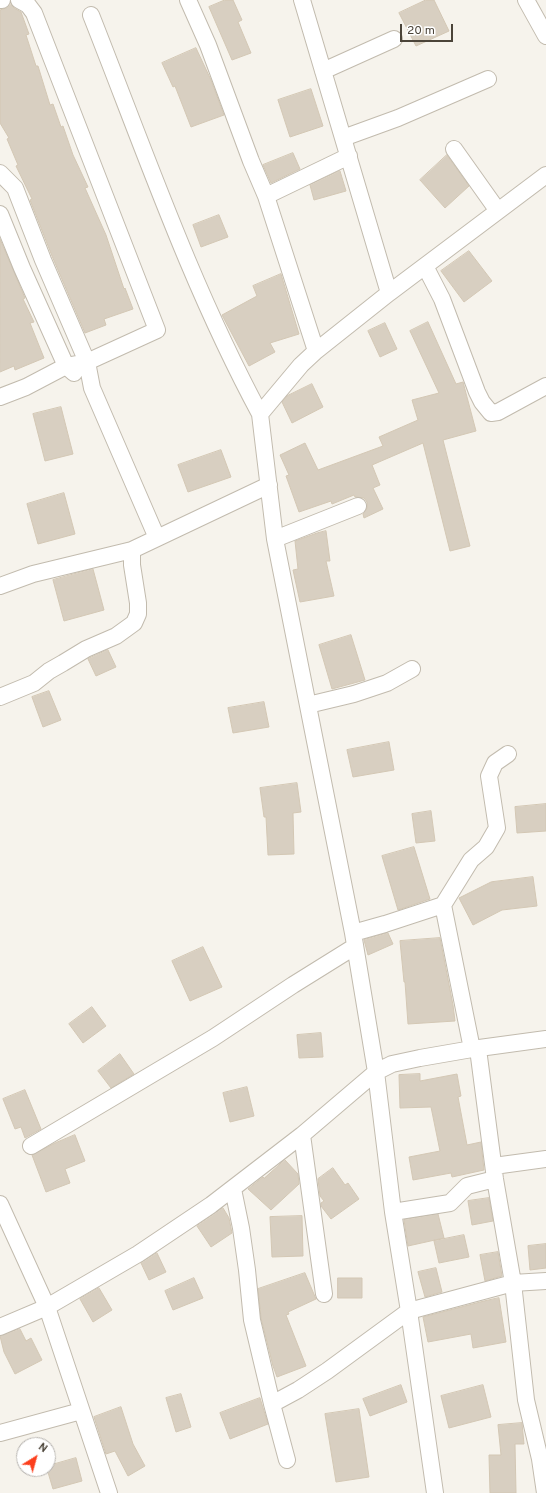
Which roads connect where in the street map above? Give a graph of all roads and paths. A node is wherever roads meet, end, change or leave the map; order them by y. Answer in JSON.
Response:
{"nodes":[{"id":1,"x":19,"y":0,"type":"edge"},
{"id":2,"x":188,"y":0,"type":"edge"},
{"id":3,"x":302,"y":0,"type":"edge"},
{"id":4,"x":526,"y":0,"type":"edge"},
{"id":5,"x":91,"y":15,"type":"dead end"},
{"id":6,"x":546,"y":36,"type":"edge"},
{"id":7,"x":394,"y":39,"type":"dead end"},
{"id":8,"x":323,"y":71,"type":"junction"},
{"id":9,"x":488,"y":79,"type":"dead end"},
{"id":10,"x":343,"y":138,"type":"junction"},
{"id":11,"x":454,"y":149,"type":"dead end"},
{"id":12,"x":349,"y":156,"type":"junction"},
{"id":13,"x":0,"y":173,"type":"edge"},
{"id":14,"x":546,"y":175,"type":"edge"},
{"id":15,"x":266,"y":196,"type":"junction"},
{"id":16,"x":498,"y":211,"type":"junction"},
{"id":17,"x":0,"y":214,"type":"edge"},
{"id":18,"x":43,"y":260,"type":"junction"},
{"id":19,"x":425,"y":266,"type":"junction"},
{"id":20,"x":22,"y":268,"type":"junction"},
{"id":21,"x":389,"y":293,"type":"junction"},
{"id":22,"x":316,"y":351,"type":"junction"},
{"id":23,"x":86,"y":362,"type":"junction"},
{"id":24,"x":66,"y":366,"type":"junction"},
{"id":25,"x":546,"y":386,"type":"edge"},
{"id":26,"x":92,"y":388,"type":"junction"},
{"id":27,"x":0,"y":396,"type":"edge"},
{"id":28,"x":260,"y":414,"type":"junction"},
{"id":29,"x":269,"y":485,"type":"junction"},
{"id":30,"x":358,"y":506,"type":"dead end"},
{"id":31,"x":157,"y":538,"type":"junction"},
{"id":32,"x":276,"y":539,"type":"junction"},
{"id":33,"x":132,"y":550,"type":"junction"},
{"id":34,"x":0,"y":586,"type":"edge"},
{"id":35,"x":412,"y":669,"type":"dead end"},
{"id":36,"x":0,"y":697,"type":"edge"},
{"id":37,"x":308,"y":705,"type":"junction"},
{"id":38,"x":508,"y":754,"type":"dead end"},
{"id":39,"x":443,"y":905,"type":"junction"},
{"id":40,"x":354,"y":940,"type":"junction"},
{"id":41,"x":546,"y":1039,"type":"edge"},
{"id":42,"x":475,"y":1049,"type":"junction"},
{"id":43,"x":376,"y":1072,"type":"junction"},
{"id":44,"x":302,"y":1136,"type":"junction"},
{"id":45,"x":31,"y":1146,"type":"dead end"},
{"id":46,"x":546,"y":1159,"type":"edge"},
{"id":47,"x":494,"y":1173,"type":"junction"},
{"id":48,"x":233,"y":1189,"type":"junction"},
{"id":49,"x":0,"y":1204,"type":"edge"},
{"id":50,"x":393,"y":1212,"type":"junction"},
{"id":51,"x":546,"y":1281,"type":"edge"},
{"id":52,"x":514,"y":1283,"type":"junction"},
{"id":53,"x":324,"y":1294,"type":"dead end"},
{"id":54,"x":47,"y":1307,"type":"junction"},
{"id":55,"x":409,"y":1311,"type":"junction"},
{"id":56,"x":0,"y":1327,"type":"edge"},
{"id":57,"x":272,"y":1404,"type":"junction"},
{"id":58,"x":81,"y":1411,"type":"junction"},
{"id":59,"x":0,"y":1433,"type":"edge"},
{"id":60,"x":287,"y":1460,"type":"dead end"},
{"id":61,"x":109,"y":1493,"type":"edge"},
{"id":62,"x":434,"y":1493,"type":"edge"},
{"id":63,"x":545,"y":1493,"type":"edge"}],
"edges":[{"from":1,"to":23,"type":"street"},
{"from":2,"to":15,"type":"street"},
{"from":3,"to":8,"type":"street"},
{"from":4,"to":6,"type":"street"},
{"from":5,"to":28,"type":"street"},
{"from":7,"to":8,"type":"street"},
{"from":8,"to":10,"type":"street"},
{"from":9,"to":10,"type":"street"},
{"from":10,"to":12,"type":"street"},
{"from":11,"to":16,"type":"street"},
{"from":12,"to":15,"type":"street"},
{"from":12,"to":21,"type":"street"},
{"from":13,"to":18,"type":"street"},
{"from":14,"to":16,"type":"street"},
{"from":15,"to":22,"type":"street"},
{"from":16,"to":19,"type":"street"},
{"from":17,"to":20,"type":"street"},
{"from":18,"to":20,"type":"street"},
{"from":18,"to":23,"type":"street"},
{"from":19,"to":21,"type":"street"},
{"from":19,"to":25,"type":"street"},
{"from":20,"to":24,"type":"street"},
{"from":21,"to":22,"type":"street"},
{"from":22,"to":28,"type":"street"},
{"from":23,"to":24,"type":"street"},
{"from":23,"to":26,"type":"street"},
{"from":24,"to":26,"type":"street"},
{"from":24,"to":27,"type":"street"},
{"from":26,"to":31,"type":"street"},
{"from":28,"to":29,"type":"street"},
{"from":29,"to":31,"type":"street"},
{"from":29,"to":32,"type":"street"},
{"from":30,"to":32,"type":"street"},
{"from":31,"to":33,"type":"street"},
{"from":32,"to":37,"type":"street"},
{"from":33,"to":34,"type":"street"},
{"from":33,"to":36,"type":"street"},
{"from":35,"to":37,"type":"street"},
{"from":37,"to":40,"type":"street"},
{"from":38,"to":39,"type":"street"},
{"from":39,"to":40,"type":"street"},
{"from":39,"to":42,"type":"street"},
{"from":40,"to":43,"type":"street"},
{"from":40,"to":45,"type":"street"},
{"from":41,"to":42,"type":"street"},
{"from":42,"to":43,"type":"street"},
{"from":42,"to":47,"type":"street"},
{"from":43,"to":44,"type":"street"},
{"from":43,"to":50,"type":"street"},
{"from":44,"to":48,"type":"street"},
{"from":44,"to":53,"type":"street"},
{"from":46,"to":47,"type":"street"},
{"from":47,"to":50,"type":"street"},
{"from":47,"to":52,"type":"street"},
{"from":48,"to":54,"type":"street"},
{"from":48,"to":57,"type":"street"},
{"from":49,"to":54,"type":"street"},
{"from":50,"to":55,"type":"street"},
{"from":51,"to":52,"type":"street"},
{"from":52,"to":55,"type":"street"},
{"from":52,"to":63,"type":"street"},
{"from":54,"to":56,"type":"street"},
{"from":54,"to":58,"type":"street"},
{"from":55,"to":57,"type":"street"},
{"from":55,"to":62,"type":"street"},
{"from":57,"to":60,"type":"street"},
{"from":58,"to":59,"type":"street"},
{"from":58,"to":61,"type":"street"}]}
